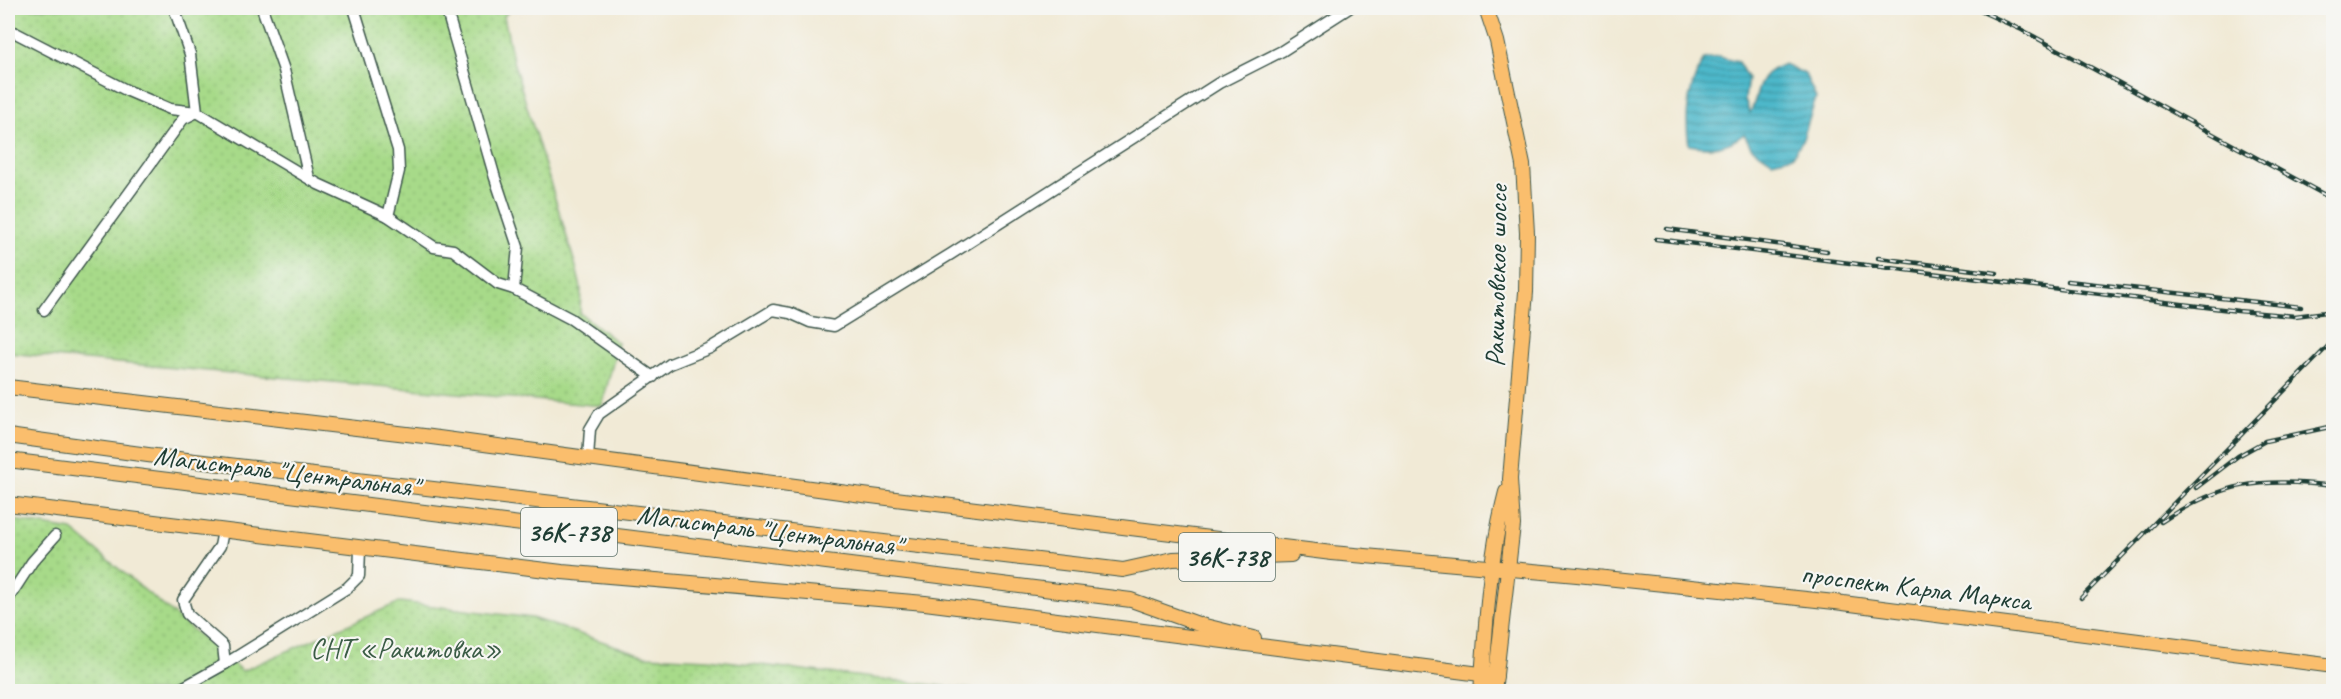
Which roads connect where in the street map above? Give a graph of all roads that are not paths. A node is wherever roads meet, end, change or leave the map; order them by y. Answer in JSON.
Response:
{"nodes":[{"id":1,"x":174,"y":8,"type":"edge"},
{"id":2,"x":262,"y":8,"type":"edge"},
{"id":3,"x":354,"y":8,"type":"edge"},
{"id":4,"x":446,"y":8,"type":"edge"},
{"id":5,"x":1349,"y":8,"type":"edge"},
{"id":6,"x":1486,"y":8,"type":"edge"},
{"id":7,"x":8,"y":29,"type":"edge"},
{"id":8,"x":197,"y":112,"type":"junction"},
{"id":9,"x":309,"y":178,"type":"junction"},
{"id":10,"x":388,"y":216,"type":"junction"},
{"id":11,"x":514,"y":289,"type":"junction"},
{"id":12,"x":44,"y":310,"type":"dead end"},
{"id":13,"x":653,"y":376,"type":"junction"},
{"id":14,"x":8,"y":387,"type":"edge"},
{"id":15,"x":8,"y":436,"type":"edge"},
{"id":16,"x":588,"y":458,"type":"junction"},
{"id":17,"x":8,"y":460,"type":"edge"},
{"id":18,"x":1510,"y":478,"type":"junction"},
{"id":19,"x":8,"y":504,"type":"edge"},
{"id":20,"x":223,"y":531,"type":"junction"},
{"id":21,"x":55,"y":537,"type":"dead end"},
{"id":22,"x":360,"y":549,"type":"junction"},
{"id":23,"x":1332,"y":553,"type":"junction"},
{"id":24,"x":1492,"y":568,"type":"junction"},
{"id":25,"x":1509,"y":569,"type":"junction"},
{"id":26,"x":8,"y":599,"type":"edge"},
{"id":27,"x":1318,"y":654,"type":"junction"},
{"id":28,"x":225,"y":664,"type":"junction"},
{"id":29,"x":2334,"y":666,"type":"edge"},
{"id":30,"x":1489,"y":675,"type":"junction"},
{"id":31,"x":175,"y":692,"type":"edge"},
{"id":32,"x":1481,"y":692,"type":"edge"},
{"id":33,"x":1494,"y":692,"type":"edge"}],
"edges":[{"from":1,"to":8,"type":"street"},
{"from":2,"to":9,"type":"street"},
{"from":3,"to":10,"type":"street"},
{"from":4,"to":11,"type":"street"},
{"from":5,"to":13,"type":"street"},
{"from":6,"to":18,"type":"main road","name":"Ракитовское шоссе"},
{"from":7,"to":8,"type":"street"},
{"from":8,"to":9,"type":"street"},
{"from":8,"to":12,"type":"street"},
{"from":9,"to":10,"type":"street"},
{"from":10,"to":11,"type":"street"},
{"from":11,"to":13,"type":"street"},
{"from":13,"to":16,"type":"street"},
{"from":14,"to":16,"type":"main road"},
{"from":15,"to":23,"type":"main road","name":"Магистраль \"Центральная\"","number":"36К-738"},
{"from":16,"to":23,"type":"main road"},
{"from":17,"to":27,"type":"main road","name":"Магистраль \"Центральная\"","number":"36К-738"},
{"from":18,"to":24,"type":"main road","name":"Ракитовское шоссе"},
{"from":18,"to":25,"type":"main road","name":"Ракитовское шоссе"},
{"from":19,"to":20,"type":"main road"},
{"from":20,"to":22,"type":"main road"},
{"from":20,"to":28,"type":"street"},
{"from":21,"to":26,"type":"street"},
{"from":22,"to":27,"type":"main road"},
{"from":22,"to":28,"type":"street"},
{"from":23,"to":24,"type":"main road","number":"36К-738"},
{"from":24,"to":25,"type":"main road","name":"проспект Карла Маркса"},
{"from":24,"to":30,"type":"main road","name":"Ракитовское шоссе"},
{"from":25,"to":29,"type":"main road","name":"проспект Карла Маркса"},
{"from":25,"to":30,"type":"main road","name":"Ракитовское шоссе"},
{"from":27,"to":30,"type":"main road","number":"36К-738"},
{"from":28,"to":31,"type":"street"},
{"from":30,"to":32,"type":"main road","name":"Ракитовское шоссе"},
{"from":30,"to":33,"type":"main road","name":"Ракитовское шоссе"}]}
